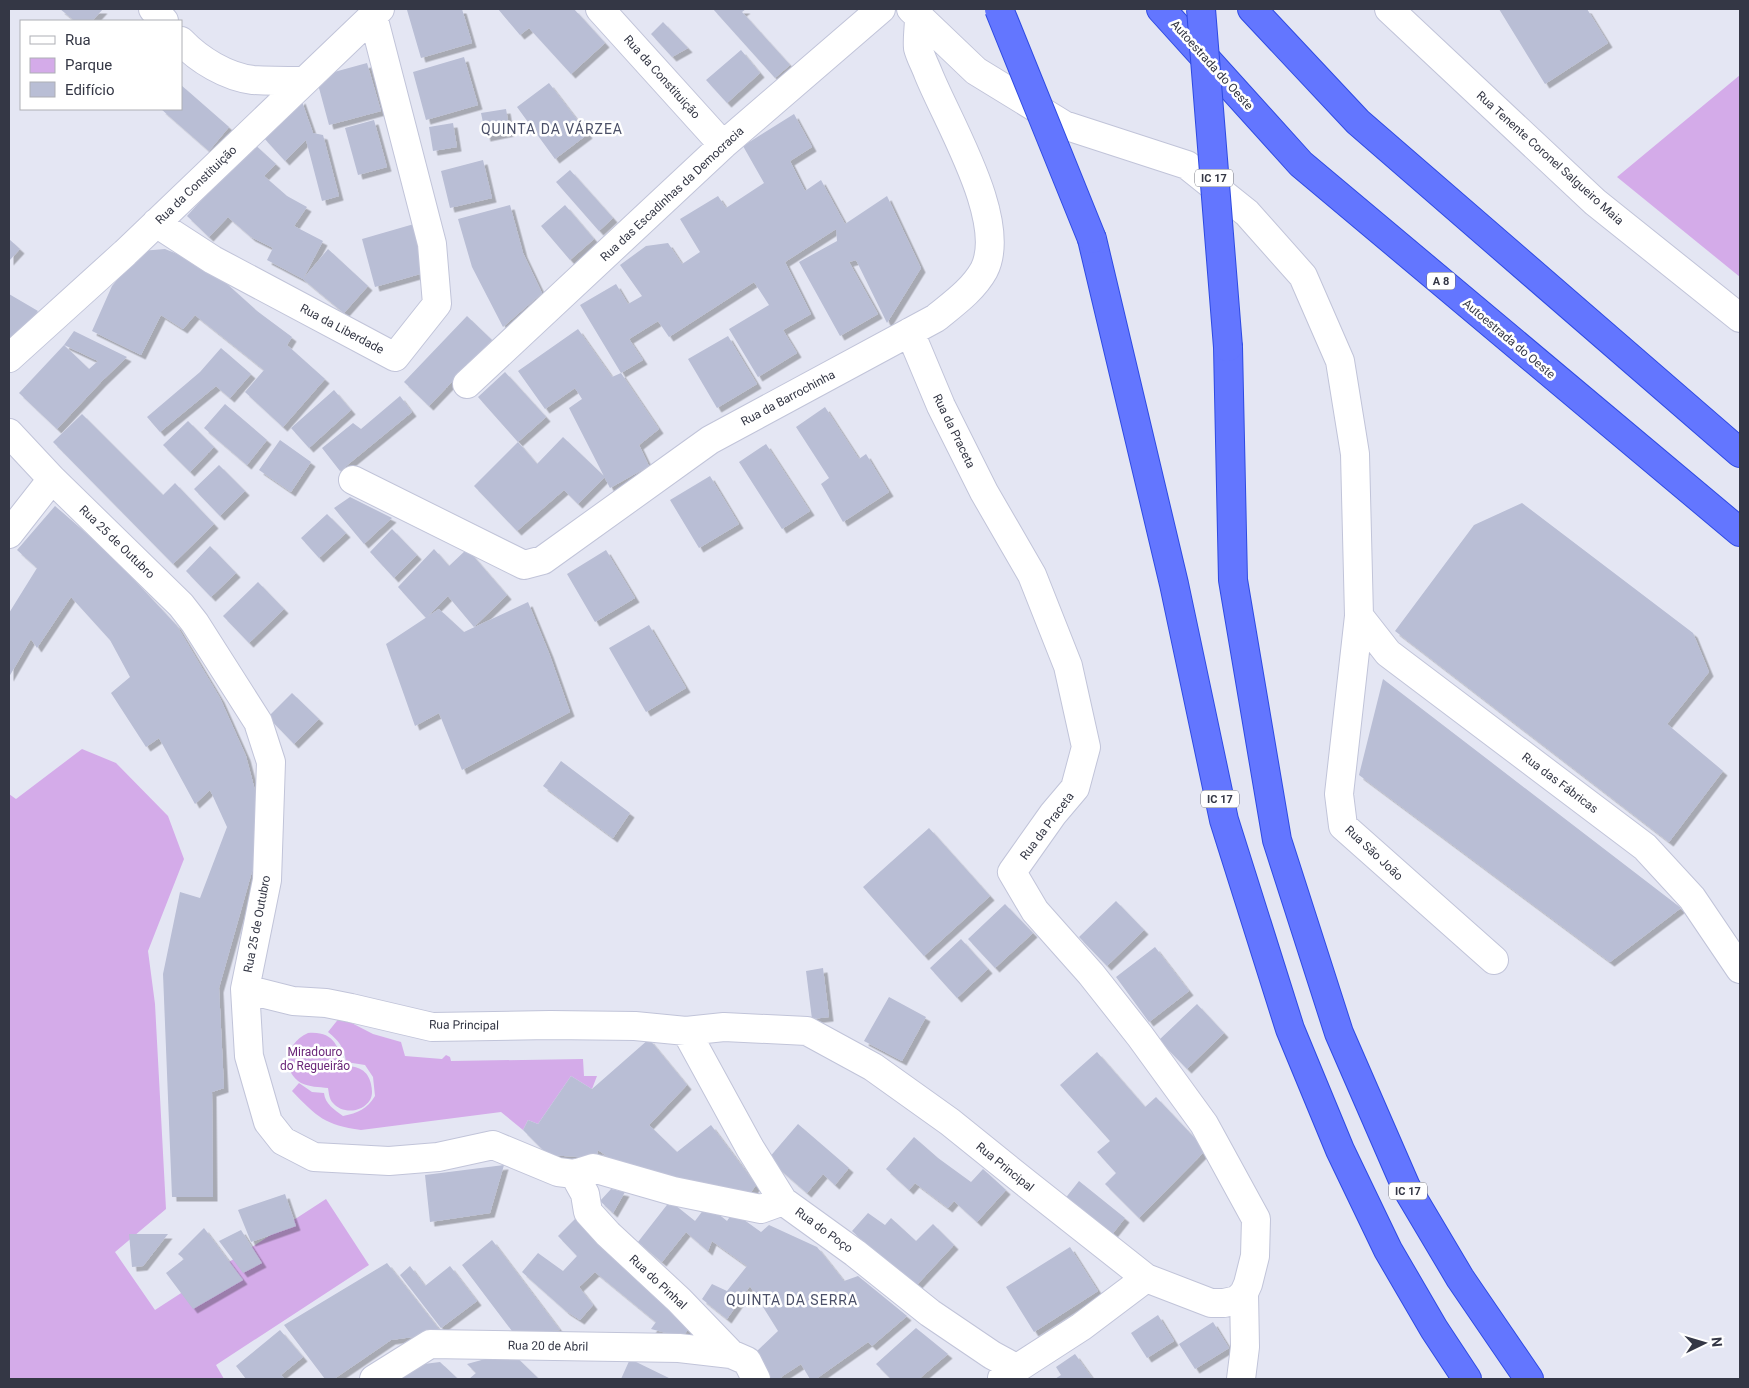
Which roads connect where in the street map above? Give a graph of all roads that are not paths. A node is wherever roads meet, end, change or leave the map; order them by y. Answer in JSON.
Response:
{"nodes":[{"id":1,"x":153,"y":9,"type":"edge"},
{"id":2,"x":600,"y":9,"type":"edge"},
{"id":3,"x":881,"y":9,"type":"edge"},
{"id":4,"x":999,"y":9,"type":"edge"},
{"id":5,"x":1161,"y":9,"type":"edge"},
{"id":6,"x":1201,"y":9,"type":"edge"},
{"id":7,"x":1252,"y":9,"type":"edge"},
{"id":8,"x":1389,"y":9,"type":"edge"},
{"id":9,"x":376,"y":12,"type":"edge"},
{"id":10,"x":915,"y":13,"type":"edge"},
{"id":11,"x":163,"y":20,"type":"edge"},
{"id":12,"x":182,"y":42,"type":"edge"},
{"id":13,"x":304,"y":81,"type":"junction"},
{"id":14,"x":723,"y":145,"type":"junction"},
{"id":15,"x":156,"y":223,"type":"junction"},
{"id":16,"x":1740,"y":318,"type":"edge"},
{"id":17,"x":910,"y":332,"type":"junction"},
{"id":18,"x":9,"y":358,"type":"edge"},
{"id":19,"x":467,"y":384,"type":"dead end"},
{"id":20,"x":9,"y":433,"type":"edge"},
{"id":21,"x":1740,"y":453,"type":"edge"},
{"id":22,"x":52,"y":478,"type":"junction"},
{"id":23,"x":353,"y":480,"type":"dead end"},
{"id":24,"x":1740,"y":532,"type":"edge"},
{"id":25,"x":9,"y":534,"type":"edge"},
{"id":26,"x":1359,"y":616,"type":"junction"},
{"id":27,"x":1494,"y":960,"type":"dead end"},
{"id":28,"x":1740,"y":969,"type":"edge"},
{"id":29,"x":245,"y":989,"type":"junction"},
{"id":30,"x":686,"y":1030,"type":"junction"},
{"id":31,"x":574,"y":1174,"type":"junction"},
{"id":32,"x":783,"y":1200,"type":"junction"},
{"id":33,"x":1146,"y":1278,"type":"junction"},
{"id":34,"x":1244,"y":1293,"type":"junction"},
{"id":35,"x":731,"y":1354,"type":"junction"},
{"id":36,"x":1008,"y":1374,"type":"edge"},
{"id":37,"x":374,"y":1379,"type":"edge"},
{"id":38,"x":756,"y":1379,"type":"edge"},
{"id":39,"x":1241,"y":1379,"type":"edge"},
{"id":40,"x":1467,"y":1379,"type":"edge"},
{"id":41,"x":1529,"y":1379,"type":"edge"}],
"edges":[{"from":1,"to":11,"type":"street"},
{"from":2,"to":14,"type":"street","name":"Rua da Constituição"},
{"from":3,"to":14,"type":"street","name":"Rua das Escadinhas da Democracia"},
{"from":4,"to":40,"type":"highway","number":"IC 17","bridge":true},
{"from":5,"to":24,"type":"highway","name":"Autoestrada do Oeste","number":"A 8"},
{"from":6,"to":41,"type":"highway","number":"IC 17","bridge":true},
{"from":7,"to":21,"type":"highway"},
{"from":8,"to":16,"type":"street","name":"Rua Tenente Coronel Salgueiro Maia"},
{"from":9,"to":13,"type":"street","name":"Rua da Constituição"},
{"from":9,"to":15,"type":"street","name":"Rua da Liberdade"},
{"from":10,"to":17,"type":"street","name":"Rua da Barrochinha"},
{"from":10,"to":26,"type":"street","name":"Rua São João"},
{"from":12,"to":13,"type":"street"},
{"from":13,"to":15,"type":"street","name":"Rua da Constituição"},
{"from":14,"to":19,"type":"street","name":"Rua das Escadinhas da Democracia"},
{"from":15,"to":18,"type":"street","name":"Rua da Constituição"},
{"from":17,"to":23,"type":"street","name":"Rua da Barrochinha"},
{"from":17,"to":34,"type":"street","name":"Rua da Praceta"},
{"from":20,"to":22,"type":"street","name":"Rua 25 de Outubro"},
{"from":22,"to":25,"type":"street"},
{"from":22,"to":29,"type":"street","name":"Rua 25 de Outubro"},
{"from":26,"to":27,"type":"street","name":"Rua São João"},
{"from":26,"to":28,"type":"street","name":"Rua das Fábricas"},
{"from":29,"to":30,"type":"street","name":"Rua Principal"},
{"from":29,"to":31,"type":"street","name":"Rua 25 de Outubro"},
{"from":30,"to":32,"type":"street"},
{"from":30,"to":33,"type":"street","name":"Rua Principal"},
{"from":31,"to":32,"type":"street","name":"Rua do Poço"},
{"from":31,"to":35,"type":"street","name":"Rua do Pinhal"},
{"from":32,"to":36,"type":"street","name":"Rua do Poço"},
{"from":33,"to":34,"type":"street","name":"Rua Principal"},
{"from":33,"to":36,"type":"street","name":"Rua do Poço"},
{"from":34,"to":39,"type":"street"},
{"from":35,"to":37,"type":"street","name":"Rua 20 de Abril"},
{"from":35,"to":38,"type":"street","name":"Rua do Pinhal"}]}
